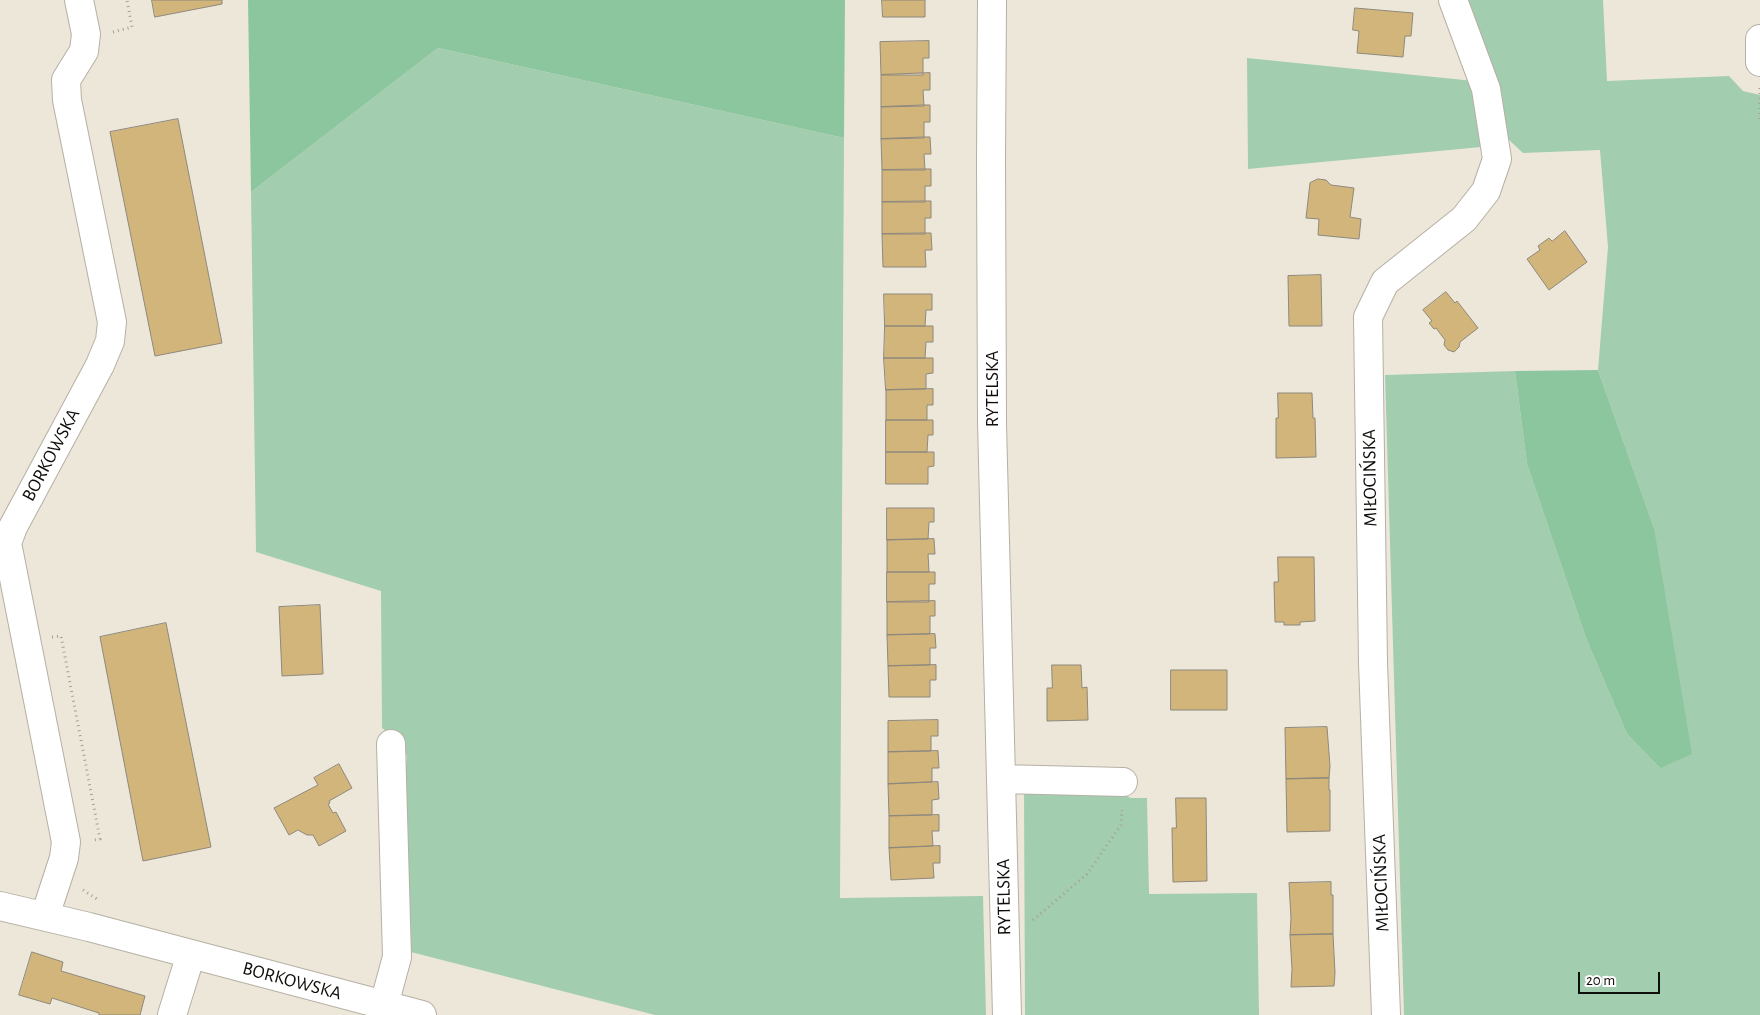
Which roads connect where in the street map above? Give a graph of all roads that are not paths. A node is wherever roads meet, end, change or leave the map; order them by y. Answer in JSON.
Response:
{"nodes":[{"id":1,"x":79,"y":0,"type":"edge"},
{"id":2,"x":992,"y":0,"type":"edge"},
{"id":3,"x":1453,"y":0,"type":"edge"},
{"id":4,"x":1760,"y":39,"type":"edge"},
{"id":5,"x":1760,"y":62,"type":"edge"},
{"id":6,"x":391,"y":744,"type":"dead end"},
{"id":7,"x":1001,"y":778,"type":"junction"},
{"id":8,"x":1124,"y":782,"type":"road end"},
{"id":9,"x":0,"y":906,"type":"edge"},
{"id":10,"x":45,"y":916,"type":"junction"},
{"id":11,"x":191,"y":954,"type":"junction"},
{"id":12,"x":384,"y":1005,"type":"junction"},
{"id":13,"x":172,"y":1015,"type":"edge"},
{"id":14,"x":422,"y":1015,"type":"edge"},
{"id":15,"x":1007,"y":1015,"type":"edge"},
{"id":16,"x":1386,"y":1015,"type":"edge"}],
"edges":[{"from":1,"to":10,"type":"street","name":"BORKOWSKA"},
{"from":2,"to":7,"type":"street","name":"RYTELSKA"},
{"from":3,"to":16,"type":"street","name":"MIŁOCIŃSKA"},
{"from":4,"to":5,"type":"street"},
{"from":6,"to":12,"type":"street"},
{"from":7,"to":8,"type":"street"},
{"from":7,"to":15,"type":"street","name":"RYTELSKA"},
{"from":9,"to":10,"type":"street","name":"BORKOWSKA"},
{"from":10,"to":11,"type":"street","name":"BORKOWSKA"},
{"from":11,"to":12,"type":"street","name":"BORKOWSKA"},
{"from":11,"to":13,"type":"street"},
{"from":12,"to":14,"type":"street","name":"BORKOWSKA"}]}
